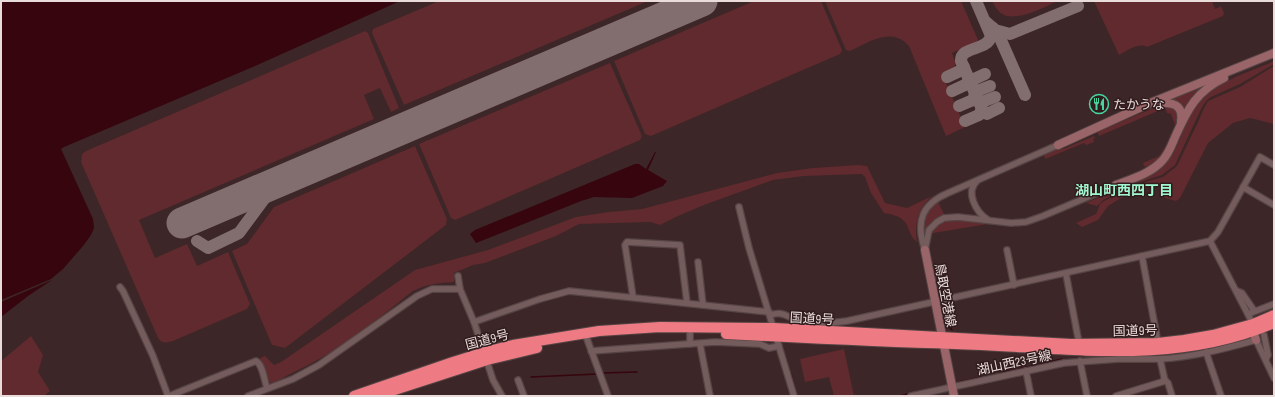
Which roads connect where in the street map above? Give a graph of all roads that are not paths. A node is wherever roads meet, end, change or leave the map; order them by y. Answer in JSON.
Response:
{"nodes":[{"id":1,"x":1274,"y":54,"type":"edge"},
{"id":2,"x":1250,"y":65,"type":"junction"},
{"id":3,"x":1138,"y":109,"type":"junction"},
{"id":4,"x":1180,"y":127,"type":"junction"},
{"id":5,"x":1058,"y":145,"type":"joint"},
{"id":6,"x":1274,"y":165,"type":"edge"},
{"id":7,"x":979,"y":179,"type":"junction"},
{"id":8,"x":967,"y":184,"type":"junction"},
{"id":9,"x":1116,"y":185,"type":"joint"},
{"id":10,"x":1243,"y":187,"type":"junction"},
{"id":11,"x":972,"y":196,"type":"junction"},
{"id":12,"x":1274,"y":205,"type":"edge"},
{"id":13,"x":739,"y":206,"type":"dead end"},
{"id":14,"x":989,"y":220,"type":"junction"},
{"id":15,"x":1210,"y":241,"type":"junction"},
{"id":16,"x":924,"y":250,"type":"junction"},
{"id":17,"x":1007,"y":250,"type":"dead end"},
{"id":18,"x":1142,"y":256,"type":"junction"},
{"id":19,"x":698,"y":262,"type":"dead end"},
{"id":20,"x":1066,"y":274,"type":"junction"},
{"id":21,"x":458,"y":276,"type":"dead end"},
{"id":22,"x":1014,"y":285,"type":"junction"},
{"id":23,"x":120,"y":287,"type":"dead end"},
{"id":24,"x":460,"y":288,"type":"junction"},
{"id":25,"x":1237,"y":291,"type":"junction"},
{"id":26,"x":633,"y":298,"type":"junction"},
{"id":27,"x":935,"y":302,"type":"junction"},
{"id":28,"x":687,"y":303,"type":"junction"},
{"id":29,"x":1274,"y":304,"type":"edge"},
{"id":30,"x":704,"y":305,"type":"junction"},
{"id":31,"x":1253,"y":309,"type":"dead end"},
{"id":32,"x":770,"y":314,"type":"junction"},
{"id":33,"x":1248,"y":314,"type":"junction"},
{"id":34,"x":1274,"y":315,"type":"edge"},
{"id":35,"x":474,"y":322,"type":"junction"},
{"id":36,"x":1274,"y":323,"type":"edge"},
{"id":37,"x":1254,"y":332,"type":"junction"},
{"id":38,"x":690,"y":333,"type":"junction"},
{"id":39,"x":1264,"y":335,"type":"dead end"},
{"id":40,"x":776,"y":337,"type":"junction"},
{"id":41,"x":587,"y":339,"type":"junction"},
{"id":42,"x":943,"y":341,"type":"junction"},
{"id":43,"x":1079,"y":343,"type":"junction"},
{"id":44,"x":1158,"y":343,"type":"junction"},
{"id":45,"x":690,"y":344,"type":"junction"},
{"id":46,"x":700,"y":344,"type":"junction"},
{"id":47,"x":591,"y":351,"type":"junction"},
{"id":48,"x":1206,"y":352,"type":"junction"},
{"id":49,"x":486,"y":356,"type":"junction"},
{"id":50,"x":1160,"y":359,"type":"junction"},
{"id":51,"x":1266,"y":359,"type":"junction"},
{"id":52,"x":1080,"y":361,"type":"junction"},
{"id":53,"x":1026,"y":371,"type":"junction"},
{"id":54,"x":1274,"y":378,"type":"edge"},
{"id":55,"x":518,"y":380,"type":"dead end"},
{"id":56,"x":1164,"y":380,"type":"junction"},
{"id":57,"x":952,"y":387,"type":"junction"},
{"id":58,"x":267,"y":388,"type":"junction"},
{"id":59,"x":169,"y":396,"type":"edge"},
{"id":60,"x":248,"y":396,"type":"edge"},
{"id":61,"x":354,"y":396,"type":"edge"},
{"id":62,"x":376,"y":396,"type":"edge"},
{"id":63,"x":502,"y":396,"type":"edge"},
{"id":64,"x":524,"y":396,"type":"edge"},
{"id":65,"x":608,"y":396,"type":"edge"},
{"id":66,"x":710,"y":396,"type":"edge"},
{"id":67,"x":794,"y":396,"type":"edge"},
{"id":68,"x":911,"y":396,"type":"edge"},
{"id":69,"x":954,"y":396,"type":"edge"},
{"id":70,"x":1031,"y":396,"type":"edge"},
{"id":71,"x":1087,"y":396,"type":"edge"},
{"id":72,"x":1116,"y":396,"type":"edge"},
{"id":73,"x":1172,"y":396,"type":"edge"},
{"id":74,"x":1221,"y":396,"type":"edge"}],
"edges":[{"from":1,"to":2,"type":"street"},
{"from":2,"to":3,"type":"street"},
{"from":2,"to":4,"type":"street"},
{"from":3,"to":4,"type":"street"},
{"from":3,"to":5,"type":"street"},
{"from":4,"to":9,"type":"street"},
{"from":5,"to":7,"type":"street"},
{"from":6,"to":10,"type":"street"},
{"from":7,"to":8,"type":"street"},
{"from":7,"to":11,"type":"street"},
{"from":8,"to":11,"type":"street"},
{"from":8,"to":16,"type":"street"},
{"from":9,"to":14,"type":"street"},
{"from":10,"to":12,"type":"street"},
{"from":10,"to":15,"type":"street"},
{"from":11,"to":14,"type":"street"},
{"from":13,"to":32,"type":"street"},
{"from":14,"to":16,"type":"street"},
{"from":15,"to":18,"type":"street"},
{"from":15,"to":25,"type":"street"},
{"from":16,"to":27,"type":"street","name":"鳥取空港線"},
{"from":17,"to":22,"type":"street"},
{"from":18,"to":20,"type":"street"},
{"from":18,"to":44,"type":"street"},
{"from":19,"to":30,"type":"street"},
{"from":20,"to":22,"type":"street"},
{"from":20,"to":43,"type":"street"},
{"from":21,"to":24,"type":"street"},
{"from":22,"to":27,"type":"street"},
{"from":23,"to":59,"type":"street"},
{"from":24,"to":35,"type":"street"},
{"from":24,"to":58,"type":"street"},
{"from":25,"to":31,"type":"street"},
{"from":25,"to":33,"type":"street"},
{"from":26,"to":28,"type":"street"},
{"from":26,"to":28,"type":"street"},
{"from":26,"to":35,"type":"street"},
{"from":27,"to":32,"type":"street"},
{"from":27,"to":42,"type":"street","name":"鳥取空港線"},
{"from":28,"to":30,"type":"street"},
{"from":29,"to":33,"type":"street"},
{"from":30,"to":32,"type":"street"},
{"from":32,"to":40,"type":"street"},
{"from":33,"to":37,"type":"street"},
{"from":34,"to":37,"type":"highway","name":"国道9号"},
{"from":35,"to":49,"type":"street"},
{"from":36,"to":37,"type":"highway","name":"国道9号"},
{"from":37,"to":42,"type":"highway","name":"国道9号"},
{"from":37,"to":44,"type":"highway","name":"国道9号"},
{"from":37,"to":48,"type":"street","name":"湖山西23号線"},
{"from":37,"to":51,"type":"street"},
{"from":38,"to":40,"type":"highway","name":"国道9号"},
{"from":38,"to":41,"type":"highway","name":"国道9号"},
{"from":38,"to":45,"type":"street"},
{"from":39,"to":51,"type":"street"},
{"from":40,"to":42,"type":"highway","name":"国道9号"},
{"from":40,"to":46,"type":"street"},
{"from":40,"to":49,"type":"highway","name":"国道9号"},
{"from":40,"to":67,"type":"street"},
{"from":41,"to":47,"type":"street"},
{"from":41,"to":49,"type":"highway","name":"国道9号"},
{"from":42,"to":43,"type":"highway","name":"国道9号"},
{"from":42,"to":57,"type":"street","name":"鳥取空港線"},
{"from":43,"to":44,"type":"highway","name":"国道9号"},
{"from":45,"to":46,"type":"street"},
{"from":45,"to":47,"type":"street"},
{"from":46,"to":66,"type":"street"},
{"from":47,"to":65,"type":"street"},
{"from":48,"to":50,"type":"street","name":"湖山西23号線"},
{"from":48,"to":74,"type":"street"},
{"from":49,"to":61,"type":"highway","name":"国道9号"},
{"from":49,"to":62,"type":"highway","name":"国道9号"},
{"from":49,"to":63,"type":"street"},
{"from":50,"to":52,"type":"street","name":"湖山西23号線"},
{"from":50,"to":56,"type":"street"},
{"from":51,"to":54,"type":"street"},
{"from":52,"to":53,"type":"street","name":"湖山西23号線"},
{"from":52,"to":71,"type":"street"},
{"from":53,"to":57,"type":"street","name":"湖山西23号線"},
{"from":53,"to":70,"type":"street"},
{"from":55,"to":64,"type":"street"},
{"from":56,"to":72,"type":"street"},
{"from":56,"to":73,"type":"street"},
{"from":57,"to":68,"type":"street","name":"湖山西23号線"},
{"from":57,"to":69,"type":"street","name":"鳥取空港線"},
{"from":58,"to":59,"type":"street"},
{"from":58,"to":60,"type":"street"}]}
